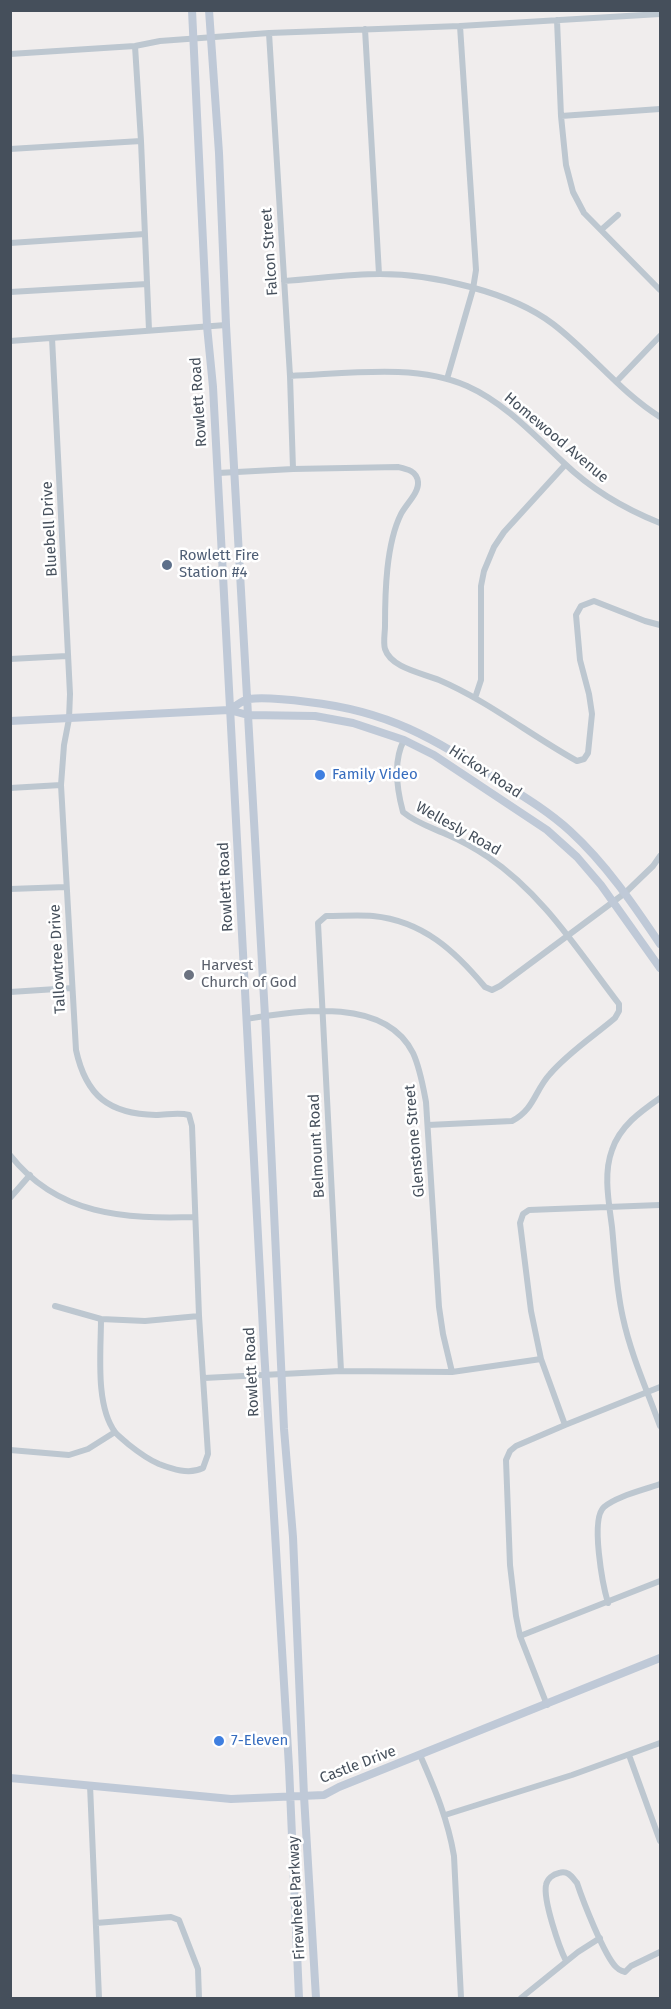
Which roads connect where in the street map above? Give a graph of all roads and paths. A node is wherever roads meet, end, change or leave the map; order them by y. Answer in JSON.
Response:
{"nodes":[{"id":1,"x":192,"y":10,"type":"edge"},
{"id":2,"x":209,"y":10,"type":"edge"},
{"id":3,"x":660,"y":14,"type":"edge"},
{"id":4,"x":558,"y":20,"type":"junction"},
{"id":5,"x":460,"y":26,"type":"junction"},
{"id":6,"x":365,"y":29,"type":"junction"},
{"id":7,"x":269,"y":33,"type":"junction"},
{"id":8,"x":211,"y":38,"type":"junction"},
{"id":9,"x":194,"y":39,"type":"junction"},
{"id":10,"x":135,"y":46,"type":"junction"},
{"id":11,"x":10,"y":54,"type":"edge"},
{"id":12,"x":660,"y":109,"type":"edge"},
{"id":13,"x":561,"y":116,"type":"junction"},
{"id":14,"x":141,"y":141,"type":"junction"},
{"id":15,"x":10,"y":149,"type":"edge"},
{"id":16,"x":618,"y":215,"type":"dead end"},
{"id":17,"x":601,"y":230,"type":"junction"},
{"id":18,"x":145,"y":234,"type":"junction"},
{"id":19,"x":10,"y":243,"type":"edge"},
{"id":20,"x":379,"y":274,"type":"junction"},
{"id":21,"x":284,"y":281,"type":"junction"},
{"id":22,"x":147,"y":284,"type":"junction"},
{"id":23,"x":473,"y":289,"type":"junction"},
{"id":24,"x":660,"y":290,"type":"edge"},
{"id":25,"x":10,"y":292,"type":"edge"},
{"id":26,"x":226,"y":325,"type":"junction"},
{"id":27,"x":207,"y":326,"type":"junction"},
{"id":28,"x":149,"y":330,"type":"junction"},
{"id":29,"x":660,"y":336,"type":"edge"},
{"id":30,"x":52,"y":338,"type":"junction"},
{"id":31,"x":10,"y":341,"type":"edge"},
{"id":32,"x":290,"y":376,"type":"junction"},
{"id":33,"x":447,"y":379,"type":"junction"},
{"id":34,"x":617,"y":381,"type":"junction"},
{"id":35,"x":660,"y":417,"type":"edge"},
{"id":36,"x":566,"y":465,"type":"junction"},
{"id":37,"x":293,"y":469,"type":"junction"},
{"id":38,"x":218,"y":473,"type":"junction"},
{"id":39,"x":234,"y":473,"type":"junction"},
{"id":40,"x":660,"y":523,"type":"edge"},
{"id":41,"x":660,"y":625,"type":"edge"},
{"id":42,"x":67,"y":656,"type":"junction"},
{"id":43,"x":10,"y":659,"type":"edge"},
{"id":44,"x":475,"y":698,"type":"junction"},
{"id":45,"x":247,"y":699,"type":"junction"},
{"id":46,"x":333,"y":705,"type":"junction"},
{"id":47,"x":230,"y":710,"type":"junction"},
{"id":48,"x":248,"y":715,"type":"junction"},
{"id":49,"x":330,"y":718,"type":"junction"},
{"id":50,"x":69,"y":719,"type":"junction"},
{"id":51,"x":10,"y":721,"type":"edge"},
{"id":52,"x":404,"y":740,"type":"junction"},
{"id":53,"x":62,"y":785,"type":"junction"},
{"id":54,"x":10,"y":788,"type":"edge"},
{"id":55,"x":660,"y":856,"type":"edge"},
{"id":56,"x":66,"y":887,"type":"junction"},
{"id":57,"x":10,"y":889,"type":"edge"},
{"id":58,"x":625,"y":893,"type":"junction"},
{"id":59,"x":614,"y":902,"type":"junction"},
{"id":60,"x":568,"y":936,"type":"junction"},
{"id":61,"x":660,"y":944,"type":"edge"},
{"id":62,"x":660,"y":968,"type":"edge"},
{"id":63,"x":72,"y":988,"type":"junction"},
{"id":64,"x":10,"y":992,"type":"edge"},
{"id":65,"x":322,"y":1011,"type":"junction"},
{"id":66,"x":265,"y":1016,"type":"junction"},
{"id":67,"x":246,"y":1019,"type":"junction"},
{"id":68,"x":660,"y":1098,"type":"edge"},
{"id":69,"x":428,"y":1125,"type":"junction"},
{"id":70,"x":10,"y":1155,"type":"edge"},
{"id":71,"x":30,"y":1175,"type":"junction"},
{"id":72,"x":10,"y":1198,"type":"edge"},
{"id":73,"x":660,"y":1205,"type":"edge"},
{"id":74,"x":609,"y":1206,"type":"junction"},
{"id":75,"x":195,"y":1217,"type":"junction"},
{"id":76,"x":55,"y":1306,"type":"dead end"},
{"id":77,"x":199,"y":1316,"type":"junction"},
{"id":78,"x":101,"y":1319,"type":"junction"},
{"id":79,"x":541,"y":1359,"type":"junction"},
{"id":80,"x":341,"y":1371,"type":"junction"},
{"id":81,"x":452,"y":1372,"type":"junction"},
{"id":82,"x":266,"y":1375,"type":"junction"},
{"id":83,"x":282,"y":1375,"type":"junction"},
{"id":84,"x":204,"y":1378,"type":"junction"},
{"id":85,"x":660,"y":1387,"type":"edge"},
{"id":86,"x":648,"y":1392,"type":"junction"},
{"id":87,"x":565,"y":1425,"type":"junction"},
{"id":88,"x":660,"y":1426,"type":"edge"},
{"id":89,"x":115,"y":1432,"type":"junction"},
{"id":90,"x":10,"y":1450,"type":"edge"},
{"id":91,"x":660,"y":1484,"type":"edge"},
{"id":92,"x":275,"y":1538,"type":"junction"},
{"id":93,"x":293,"y":1538,"type":"junction"},
{"id":94,"x":660,"y":1581,"type":"edge"},
{"id":95,"x":608,"y":1603,"type":"junction"},
{"id":96,"x":520,"y":1636,"type":"junction"},
{"id":97,"x":660,"y":1658,"type":"edge"},
{"id":98,"x":547,"y":1705,"type":"junction"},
{"id":99,"x":660,"y":1743,"type":"edge"},
{"id":100,"x":420,"y":1755,"type":"junction"},
{"id":101,"x":629,"y":1755,"type":"junction"},
{"id":102,"x":10,"y":1778,"type":"edge"},
{"id":103,"x":90,"y":1785,"type":"junction"},
{"id":104,"x":304,"y":1796,"type":"junction"},
{"id":105,"x":290,"y":1797,"type":"junction"},
{"id":106,"x":445,"y":1815,"type":"junction"},
{"id":107,"x":660,"y":1841,"type":"edge"},
{"id":108,"x":96,"y":1923,"type":"junction"},
{"id":109,"x":600,"y":1938,"type":"junction"},
{"id":110,"x":660,"y":1952,"type":"edge"},
{"id":111,"x":567,"y":1961,"type":"junction"},
{"id":112,"x":99,"y":1998,"type":"edge"},
{"id":113,"x":199,"y":1998,"type":"edge"},
{"id":114,"x":301,"y":1998,"type":"edge"},
{"id":115,"x":316,"y":1998,"type":"edge"},
{"id":116,"x":461,"y":1998,"type":"edge"},
{"id":117,"x":521,"y":1998,"type":"edge"}],
"edges":[{"from":1,"to":9,"type":"main road","name":"Rowlett Road"},
{"from":2,"to":8,"type":"main road","name":"Rowlett Road"},
{"from":3,"to":4,"type":"street"},
{"from":4,"to":5,"type":"street"},
{"from":4,"to":13,"type":"street"},
{"from":5,"to":6,"type":"street"},
{"from":5,"to":23,"type":"street"},
{"from":6,"to":7,"type":"street"},
{"from":6,"to":20,"type":"street"},
{"from":7,"to":8,"type":"street"},
{"from":7,"to":21,"type":"street","name":"Falcon Street"},
{"from":8,"to":9,"type":"street"},
{"from":8,"to":26,"type":"main road","name":"Rowlett Road"},
{"from":9,"to":10,"type":"street"},
{"from":9,"to":27,"type":"main road","name":"Rowlett Road"},
{"from":10,"to":11,"type":"street"},
{"from":10,"to":14,"type":"street"},
{"from":12,"to":13,"type":"street"},
{"from":13,"to":17,"type":"street"},
{"from":14,"to":15,"type":"street"},
{"from":14,"to":18,"type":"street"},
{"from":16,"to":17,"type":"street"},
{"from":17,"to":24,"type":"street"},
{"from":18,"to":19,"type":"street"},
{"from":18,"to":22,"type":"street"},
{"from":20,"to":21,"type":"street"},
{"from":20,"to":23,"type":"street"},
{"from":21,"to":32,"type":"street","name":"Falcon Street"},
{"from":22,"to":25,"type":"street"},
{"from":22,"to":28,"type":"street"},
{"from":23,"to":33,"type":"street"},
{"from":23,"to":34,"type":"street"},
{"from":26,"to":27,"type":"street"},
{"from":26,"to":39,"type":"main road","name":"Rowlett Road"},
{"from":27,"to":28,"type":"street"},
{"from":27,"to":38,"type":"main road","name":"Rowlett Road"},
{"from":28,"to":30,"type":"street"},
{"from":29,"to":34,"type":"street"},
{"from":30,"to":31,"type":"street"},
{"from":30,"to":42,"type":"street","name":"Bluebell Drive"},
{"from":32,"to":33,"type":"street","name":"Homewood Avenue"},
{"from":32,"to":37,"type":"street","name":"Falcon Street"},
{"from":33,"to":36,"type":"street","name":"Homewood Avenue"},
{"from":34,"to":35,"type":"street"},
{"from":36,"to":40,"type":"street","name":"Homewood Avenue"},
{"from":36,"to":44,"type":"street"},
{"from":37,"to":39,"type":"street"},
{"from":37,"to":44,"type":"street"},
{"from":38,"to":39,"type":"street"},
{"from":38,"to":47,"type":"main road","name":"Rowlett Road"},
{"from":39,"to":45,"type":"main road","name":"Rowlett Road"},
{"from":41,"to":44,"type":"street"},
{"from":42,"to":43,"type":"street"},
{"from":42,"to":50,"type":"street","name":"Bluebell Drive"},
{"from":45,"to":46,"type":"main road","name":"Hickox Road"},
{"from":45,"to":47,"type":"main road","name":"Hickox Road"},
{"from":45,"to":48,"type":"main road","name":"Rowlett Road"},
{"from":46,"to":49,"type":"main road"},
{"from":46,"to":58,"type":"main road","name":"Hickox Road"},
{"from":47,"to":48,"type":"main road","name":"Hickox Road"},
{"from":47,"to":50,"type":"main road","name":"Hickox Road"},
{"from":47,"to":67,"type":"main road","name":"Rowlett Road"},
{"from":48,"to":49,"type":"main road","name":"Hickox Road"},
{"from":48,"to":66,"type":"main road","name":"Rowlett Road"},
{"from":49,"to":52,"type":"main road","name":"Hickox Road"},
{"from":50,"to":51,"type":"main road","name":"Hickox Road"},
{"from":50,"to":53,"type":"street","name":"Tallowtree Drive"},
{"from":52,"to":59,"type":"main road","name":"Hickox Road"},
{"from":52,"to":60,"type":"street","name":"Wellesly Road"},
{"from":53,"to":54,"type":"street"},
{"from":53,"to":56,"type":"street","name":"Tallowtree Drive"},
{"from":55,"to":58,"type":"street"},
{"from":56,"to":57,"type":"street"},
{"from":56,"to":63,"type":"street","name":"Tallowtree Drive"},
{"from":58,"to":59,"type":"street"},
{"from":58,"to":61,"type":"main road","name":"Hickox Road"},
{"from":59,"to":60,"type":"street"},
{"from":59,"to":62,"type":"main road","name":"Hickox Road"},
{"from":60,"to":65,"type":"street","name":"Belmount Road"},
{"from":60,"to":69,"type":"street","name":"Wellesly Road"},
{"from":63,"to":64,"type":"street"},
{"from":63,"to":75,"type":"street","name":"Tallowtree Drive"},
{"from":65,"to":66,"type":"street","name":"Glenstone Street"},
{"from":65,"to":69,"type":"street","name":"Glenstone Street"},
{"from":65,"to":80,"type":"street","name":"Belmount Road"},
{"from":66,"to":67,"type":"street","name":"Glenstone Street"},
{"from":66,"to":83,"type":"main road","name":"Rowlett Road"},
{"from":67,"to":82,"type":"main road","name":"Rowlett Road"},
{"from":68,"to":74,"type":"street"},
{"from":69,"to":81,"type":"street","name":"Glenstone Street"},
{"from":70,"to":71,"type":"street"},
{"from":71,"to":72,"type":"street"},
{"from":71,"to":75,"type":"street"},
{"from":73,"to":74,"type":"street"},
{"from":74,"to":79,"type":"street"},
{"from":74,"to":86,"type":"street"},
{"from":75,"to":77,"type":"street"},
{"from":76,"to":78,"type":"street"},
{"from":77,"to":78,"type":"street"},
{"from":77,"to":84,"type":"street"},
{"from":78,"to":89,"type":"street"},
{"from":79,"to":81,"type":"street"},
{"from":79,"to":87,"type":"street"},
{"from":80,"to":81,"type":"street"},
{"from":80,"to":83,"type":"street"},
{"from":82,"to":83,"type":"street"},
{"from":82,"to":84,"type":"street"},
{"from":82,"to":92,"type":"main road","name":"Rowlett Road"},
{"from":83,"to":93,"type":"main road","name":"Rowlett Road"},
{"from":84,"to":89,"type":"street"},
{"from":85,"to":86,"type":"street"},
{"from":86,"to":87,"type":"street"},
{"from":86,"to":88,"type":"street"},
{"from":87,"to":96,"type":"street"},
{"from":89,"to":90,"type":"street"},
{"from":91,"to":95,"type":"street"},
{"from":92,"to":93,"type":"main road"},
{"from":92,"to":105,"type":"main road","name":"Rowlett Road"},
{"from":93,"to":104,"type":"main road","name":"Rowlett Road"},
{"from":94,"to":95,"type":"street"},
{"from":95,"to":96,"type":"street"},
{"from":96,"to":98,"type":"street"},
{"from":97,"to":98,"type":"main road","name":"Castle Drive"},
{"from":98,"to":100,"type":"main road","name":"Castle Drive"},
{"from":99,"to":101,"type":"street"},
{"from":100,"to":104,"type":"main road","name":"Castle Drive"},
{"from":100,"to":106,"type":"street"},
{"from":101,"to":106,"type":"street"},
{"from":101,"to":107,"type":"street"},
{"from":102,"to":103,"type":"main road","name":"Castle Drive"},
{"from":103,"to":105,"type":"main road","name":"Castle Drive"},
{"from":103,"to":108,"type":"street"},
{"from":104,"to":105,"type":"main road","name":"Castle Drive"},
{"from":104,"to":115,"type":"main road","name":"Firewheel Parkway"},
{"from":105,"to":114,"type":"main road","name":"Firewheel Parkway"},
{"from":106,"to":116,"type":"street"},
{"from":108,"to":112,"type":"street"},
{"from":108,"to":113,"type":"street"},
{"from":109,"to":110,"type":"street"},
{"from":109,"to":111,"type":"street"},
{"from":109,"to":111,"type":"street"},
{"from":111,"to":117,"type":"street"}]}
